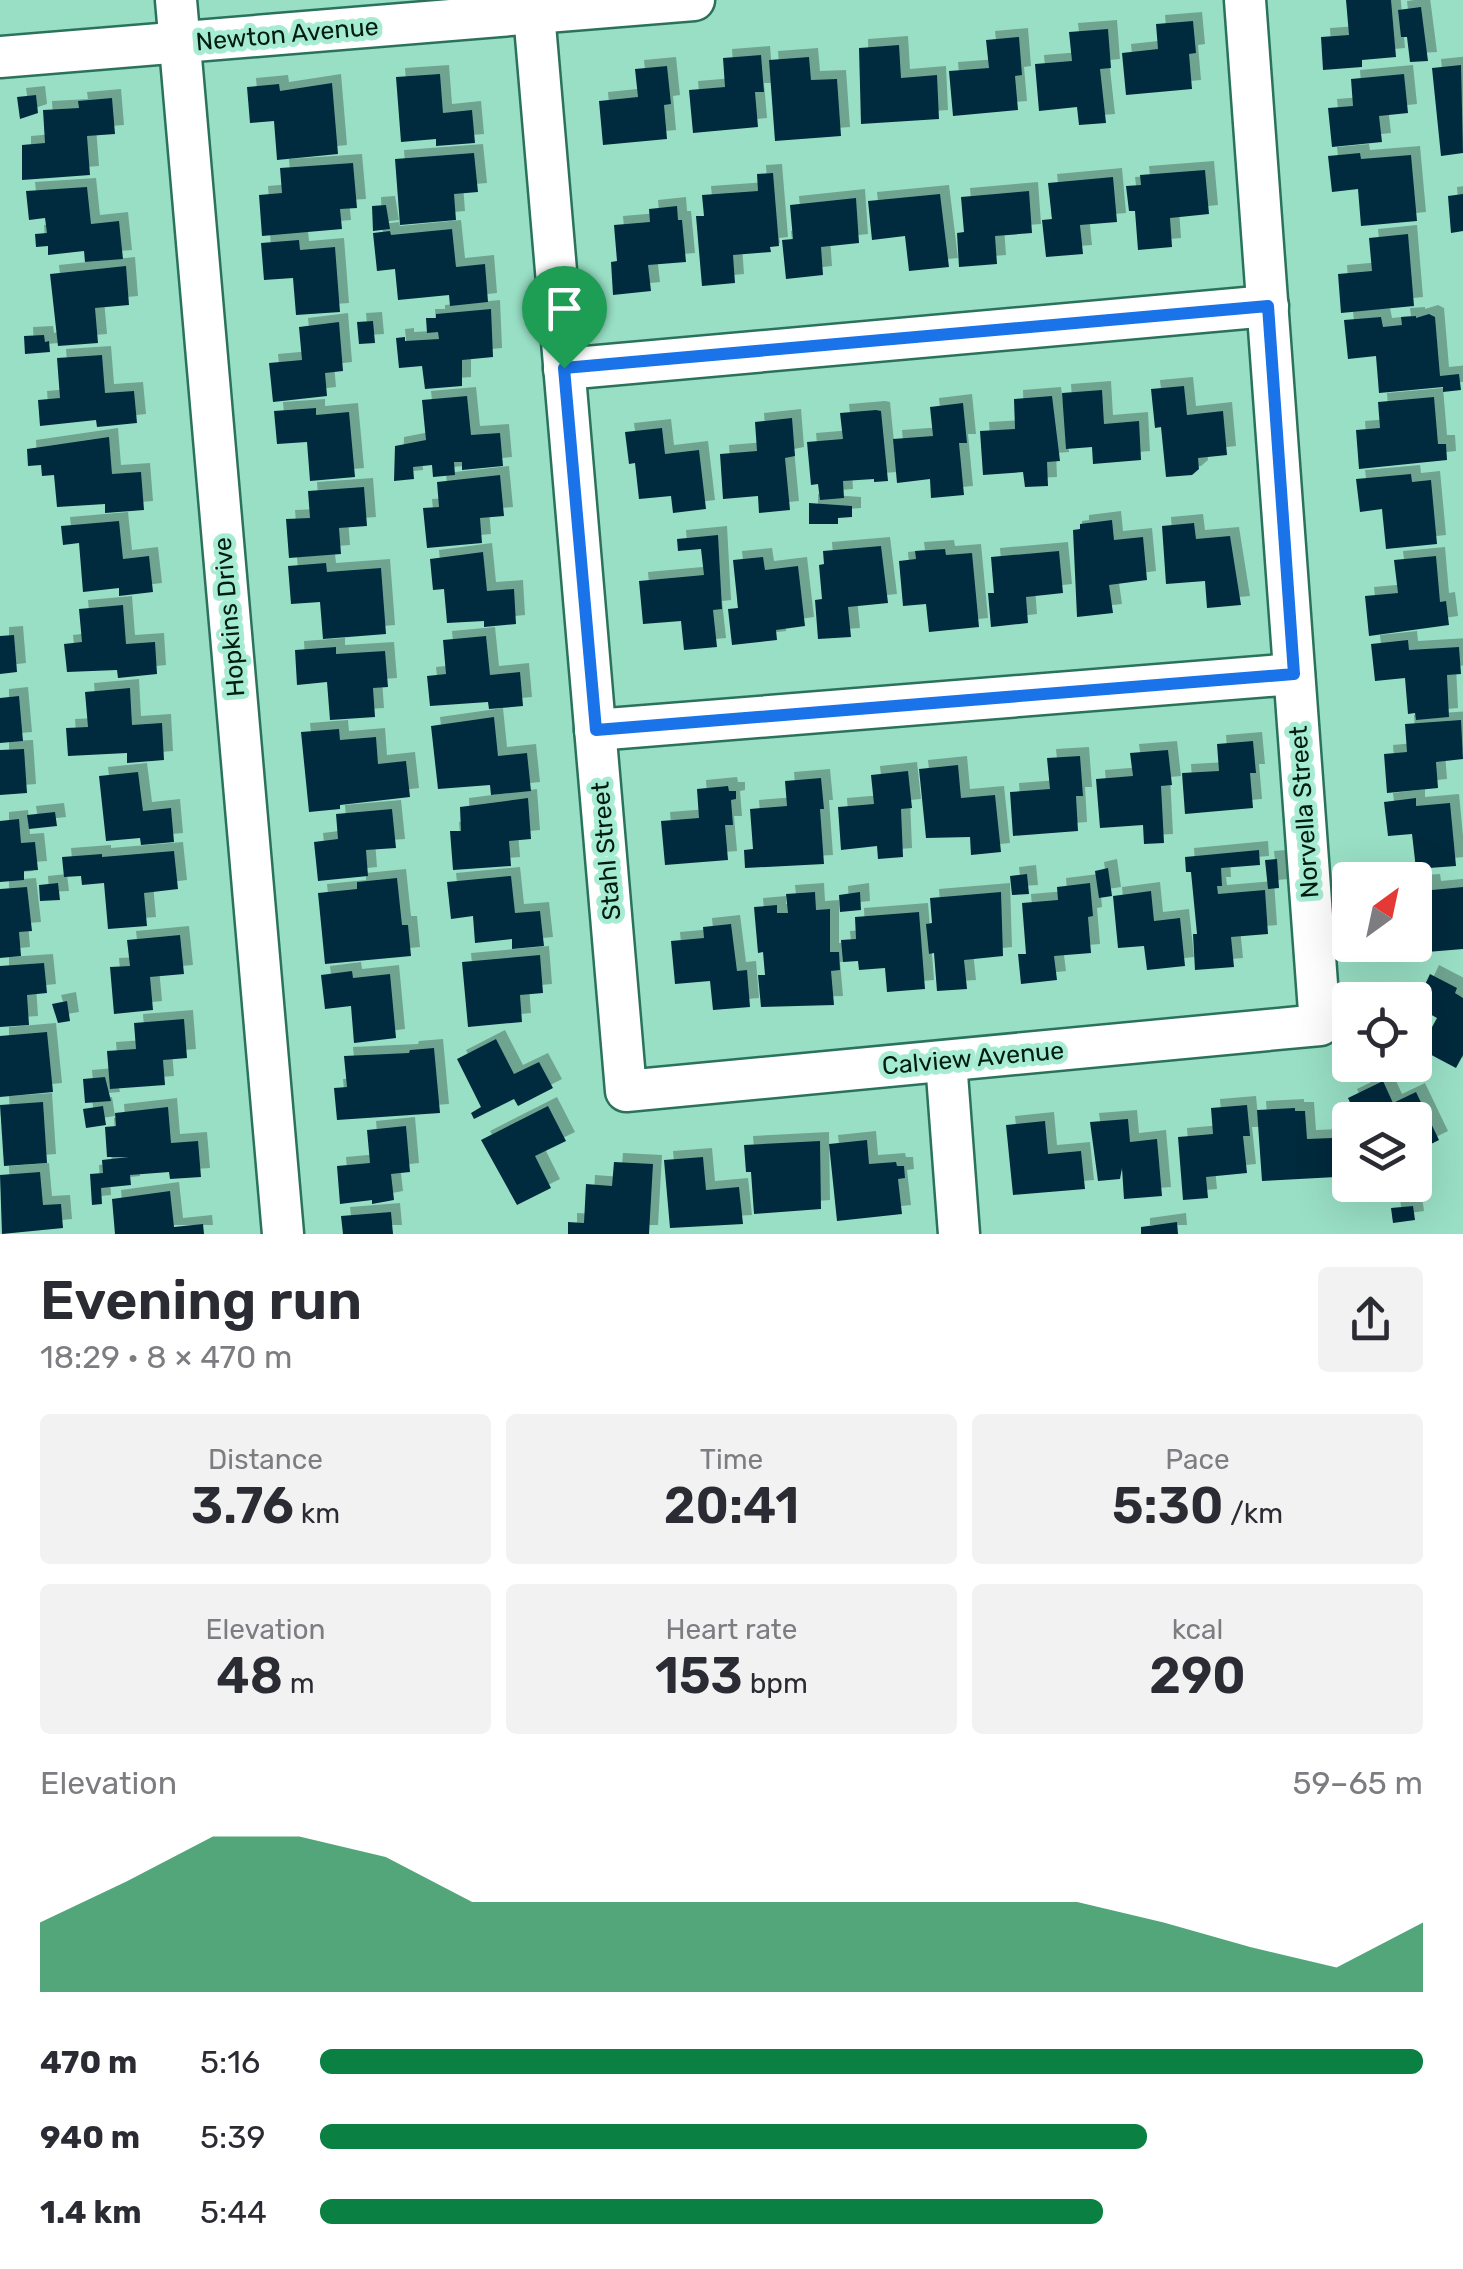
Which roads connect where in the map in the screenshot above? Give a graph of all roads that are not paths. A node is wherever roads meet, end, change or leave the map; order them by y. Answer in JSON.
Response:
{"nodes":[{"id":1,"x":176,"y":0,"type":"edge"},
{"id":2,"x":694,"y":0,"type":"edge"},
{"id":3,"x":1245,"y":0,"type":"edge"},
{"id":4,"x":534,"y":13,"type":"junction"},
{"id":5,"x":180,"y":43,"type":"junction"},
{"id":6,"x":0,"y":58,"type":"edge"},
{"id":7,"x":1268,"y":306,"type":"junction"},
{"id":8,"x":564,"y":368,"type":"junction"},
{"id":9,"x":1294,"y":674,"type":"junction"},
{"id":10,"x":596,"y":730,"type":"junction"},
{"id":11,"x":1320,"y":1025,"type":"joint"},
{"id":12,"x":946,"y":1061,"type":"junction"},
{"id":13,"x":626,"y":1091,"type":"joint"},
{"id":14,"x":282,"y":1234,"type":"edge"},
{"id":15,"x":960,"y":1234,"type":"edge"}],
"edges":[{"from":1,"to":5,"type":"street","name":"Hopkins Drive"},
{"from":2,"to":4,"type":"street","name":"Newton Avenue"},
{"from":3,"to":7,"type":"street","name":"Norvella Street"},
{"from":4,"to":5,"type":"street","name":"Newton Avenue"},
{"from":4,"to":8,"type":"street","name":"Stahl Street"},
{"from":5,"to":6,"type":"street","name":"Newton Avenue"},
{"from":5,"to":14,"type":"street","name":"Hopkins Drive"},
{"from":7,"to":8,"type":"street"},
{"from":7,"to":9,"type":"street","name":"Norvella Street"},
{"from":8,"to":10,"type":"street","name":"Stahl Street"},
{"from":9,"to":10,"type":"street"},
{"from":9,"to":11,"type":"street","name":"Norvella Street"},
{"from":10,"to":13,"type":"street","name":"Stahl Street"},
{"from":11,"to":12,"type":"street","name":"Calview Avenue"},
{"from":12,"to":13,"type":"street","name":"Calview Avenue"},
{"from":12,"to":15,"type":"street"}]}
